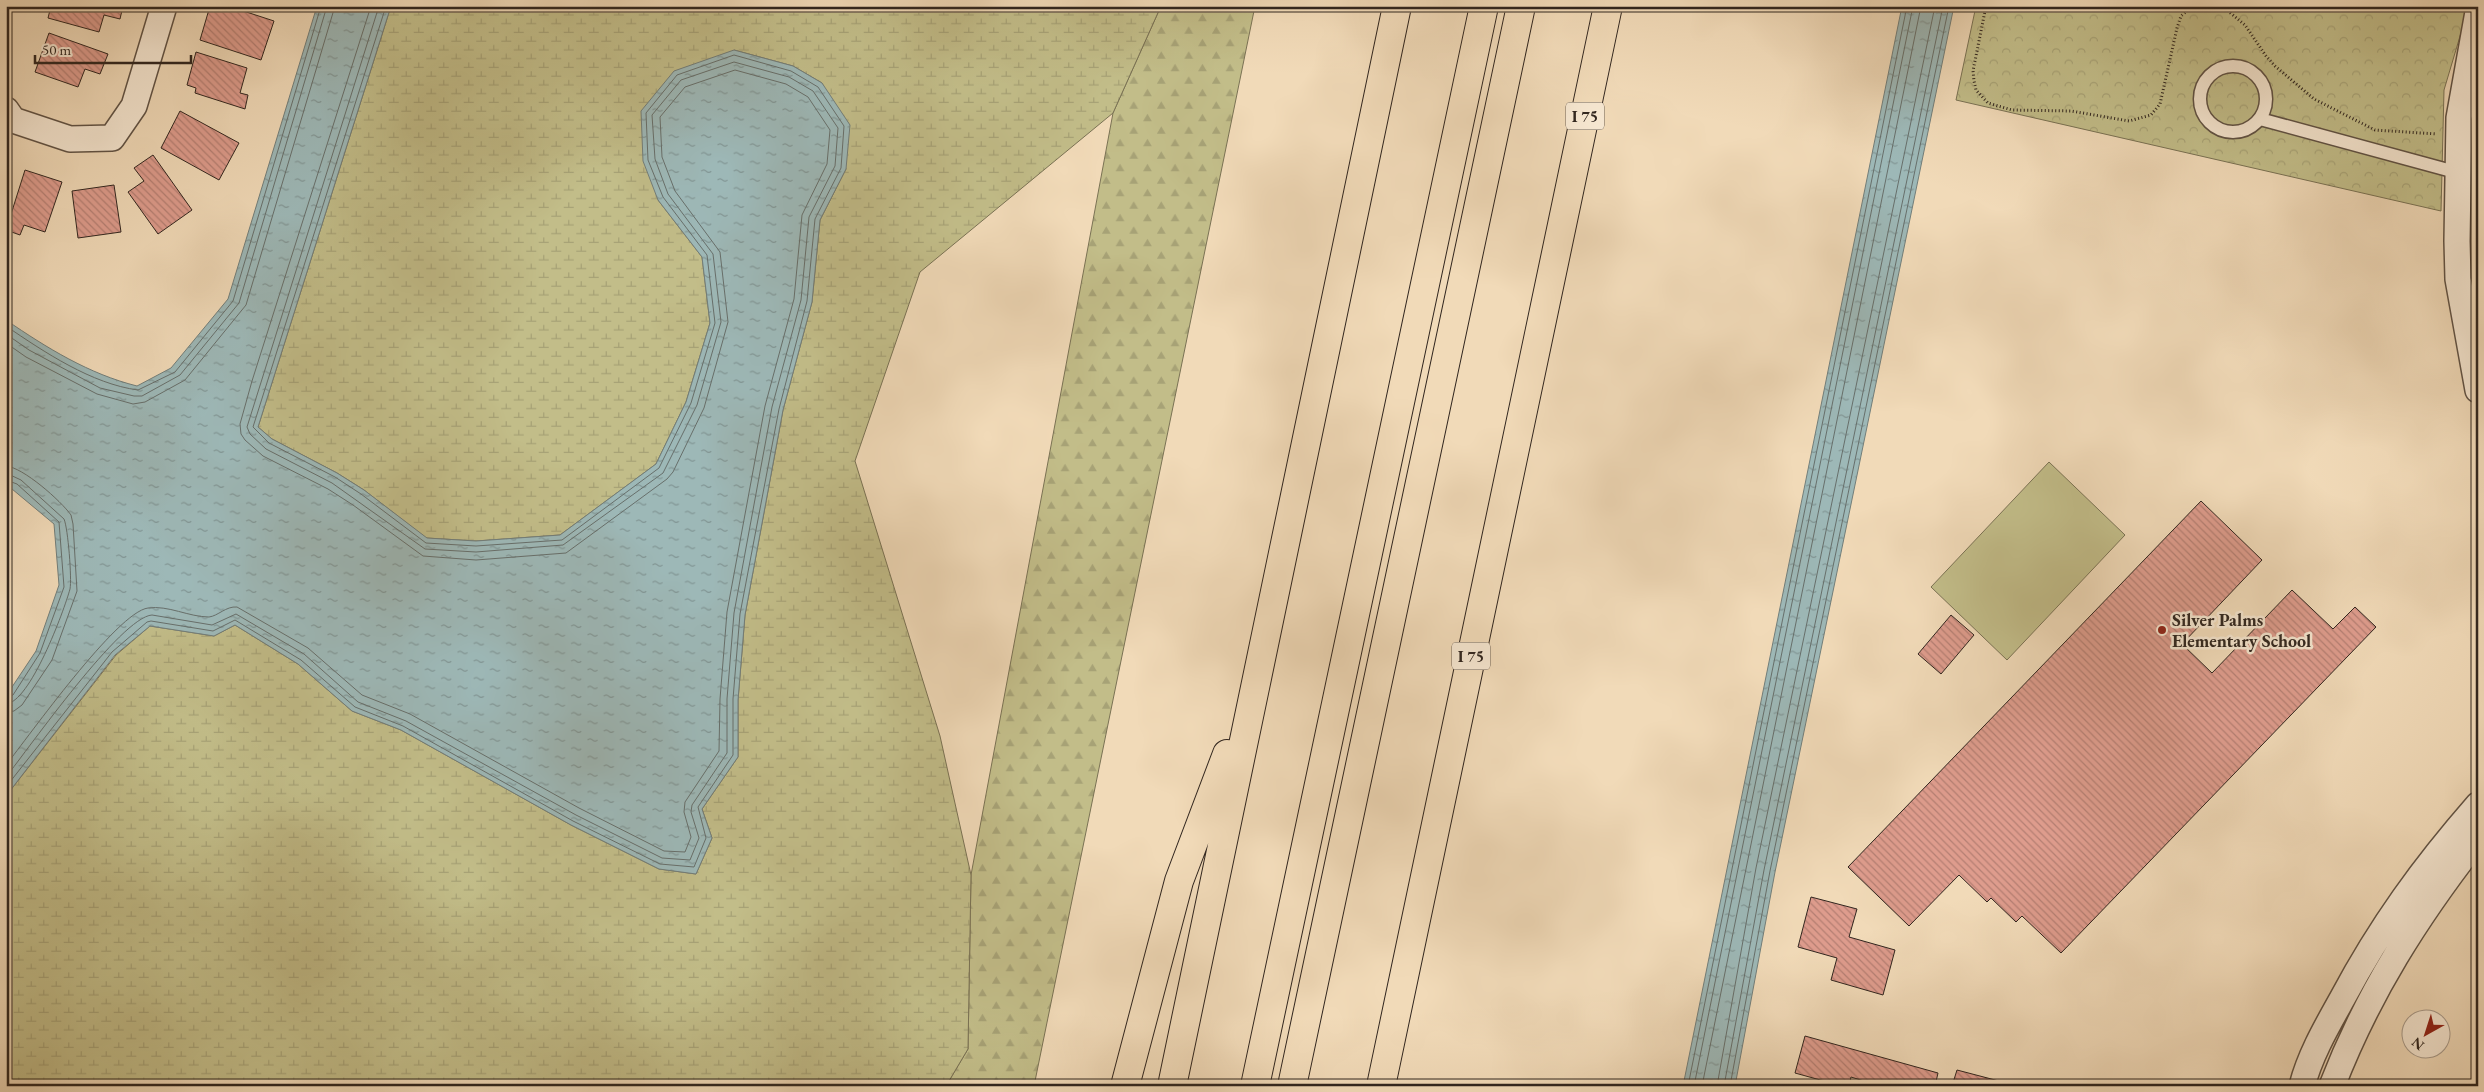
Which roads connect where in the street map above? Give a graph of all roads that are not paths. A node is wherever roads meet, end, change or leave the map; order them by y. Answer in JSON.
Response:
{"nodes":[{"id":1,"x":164,"y":6,"type":"edge"},
{"id":2,"x":1397,"y":6,"type":"edge"},
{"id":3,"x":1484,"y":6,"type":"edge"},
{"id":4,"x":1521,"y":6,"type":"edge"},
{"id":5,"x":1608,"y":6,"type":"edge"},
{"id":6,"x":2478,"y":12,"type":"edge"},
{"id":7,"x":6,"y":110,"type":"edge"},
{"id":8,"x":2260,"y":119,"type":"junction"},
{"id":9,"x":2459,"y":173,"type":"junction"},
{"id":10,"x":2478,"y":390,"type":"edge"},
{"id":11,"x":1258,"y":670,"type":"junction"},
{"id":12,"x":2478,"y":805,"type":"edge"},
{"id":13,"x":2478,"y":838,"type":"edge"},
{"id":14,"x":1299,"y":1053,"type":"junction"},
{"id":15,"x":1125,"y":1086,"type":"edge"},
{"id":16,"x":1172,"y":1086,"type":"edge"},
{"id":17,"x":1256,"y":1086,"type":"edge"},
{"id":18,"x":1292,"y":1086,"type":"edge"},
{"id":19,"x":1304,"y":1086,"type":"edge"},
{"id":20,"x":1381,"y":1086,"type":"edge"},
{"id":21,"x":2302,"y":1086,"type":"edge"},
{"id":22,"x":2332,"y":1086,"type":"edge"}],
"edges":[{"from":1,"to":7,"type":"street"},
{"from":2,"to":11,"type":"highway"},
{"from":3,"to":17,"type":"highway"},
{"from":4,"to":14,"type":"highway"},
{"from":5,"to":20,"type":"highway","number":"I 75"},
{"from":6,"to":9,"type":"street"},
{"from":8,"to":8,"type":"lane"},
{"from":8,"to":9,"type":"lane"},
{"from":9,"to":10,"type":"street"},
{"from":11,"to":15,"type":"highway"},
{"from":11,"to":16,"type":"highway"},
{"from":12,"to":21,"type":"street"},
{"from":13,"to":22,"type":"street"},
{"from":14,"to":18,"type":"highway"},
{"from":14,"to":19,"type":"highway"}]}
